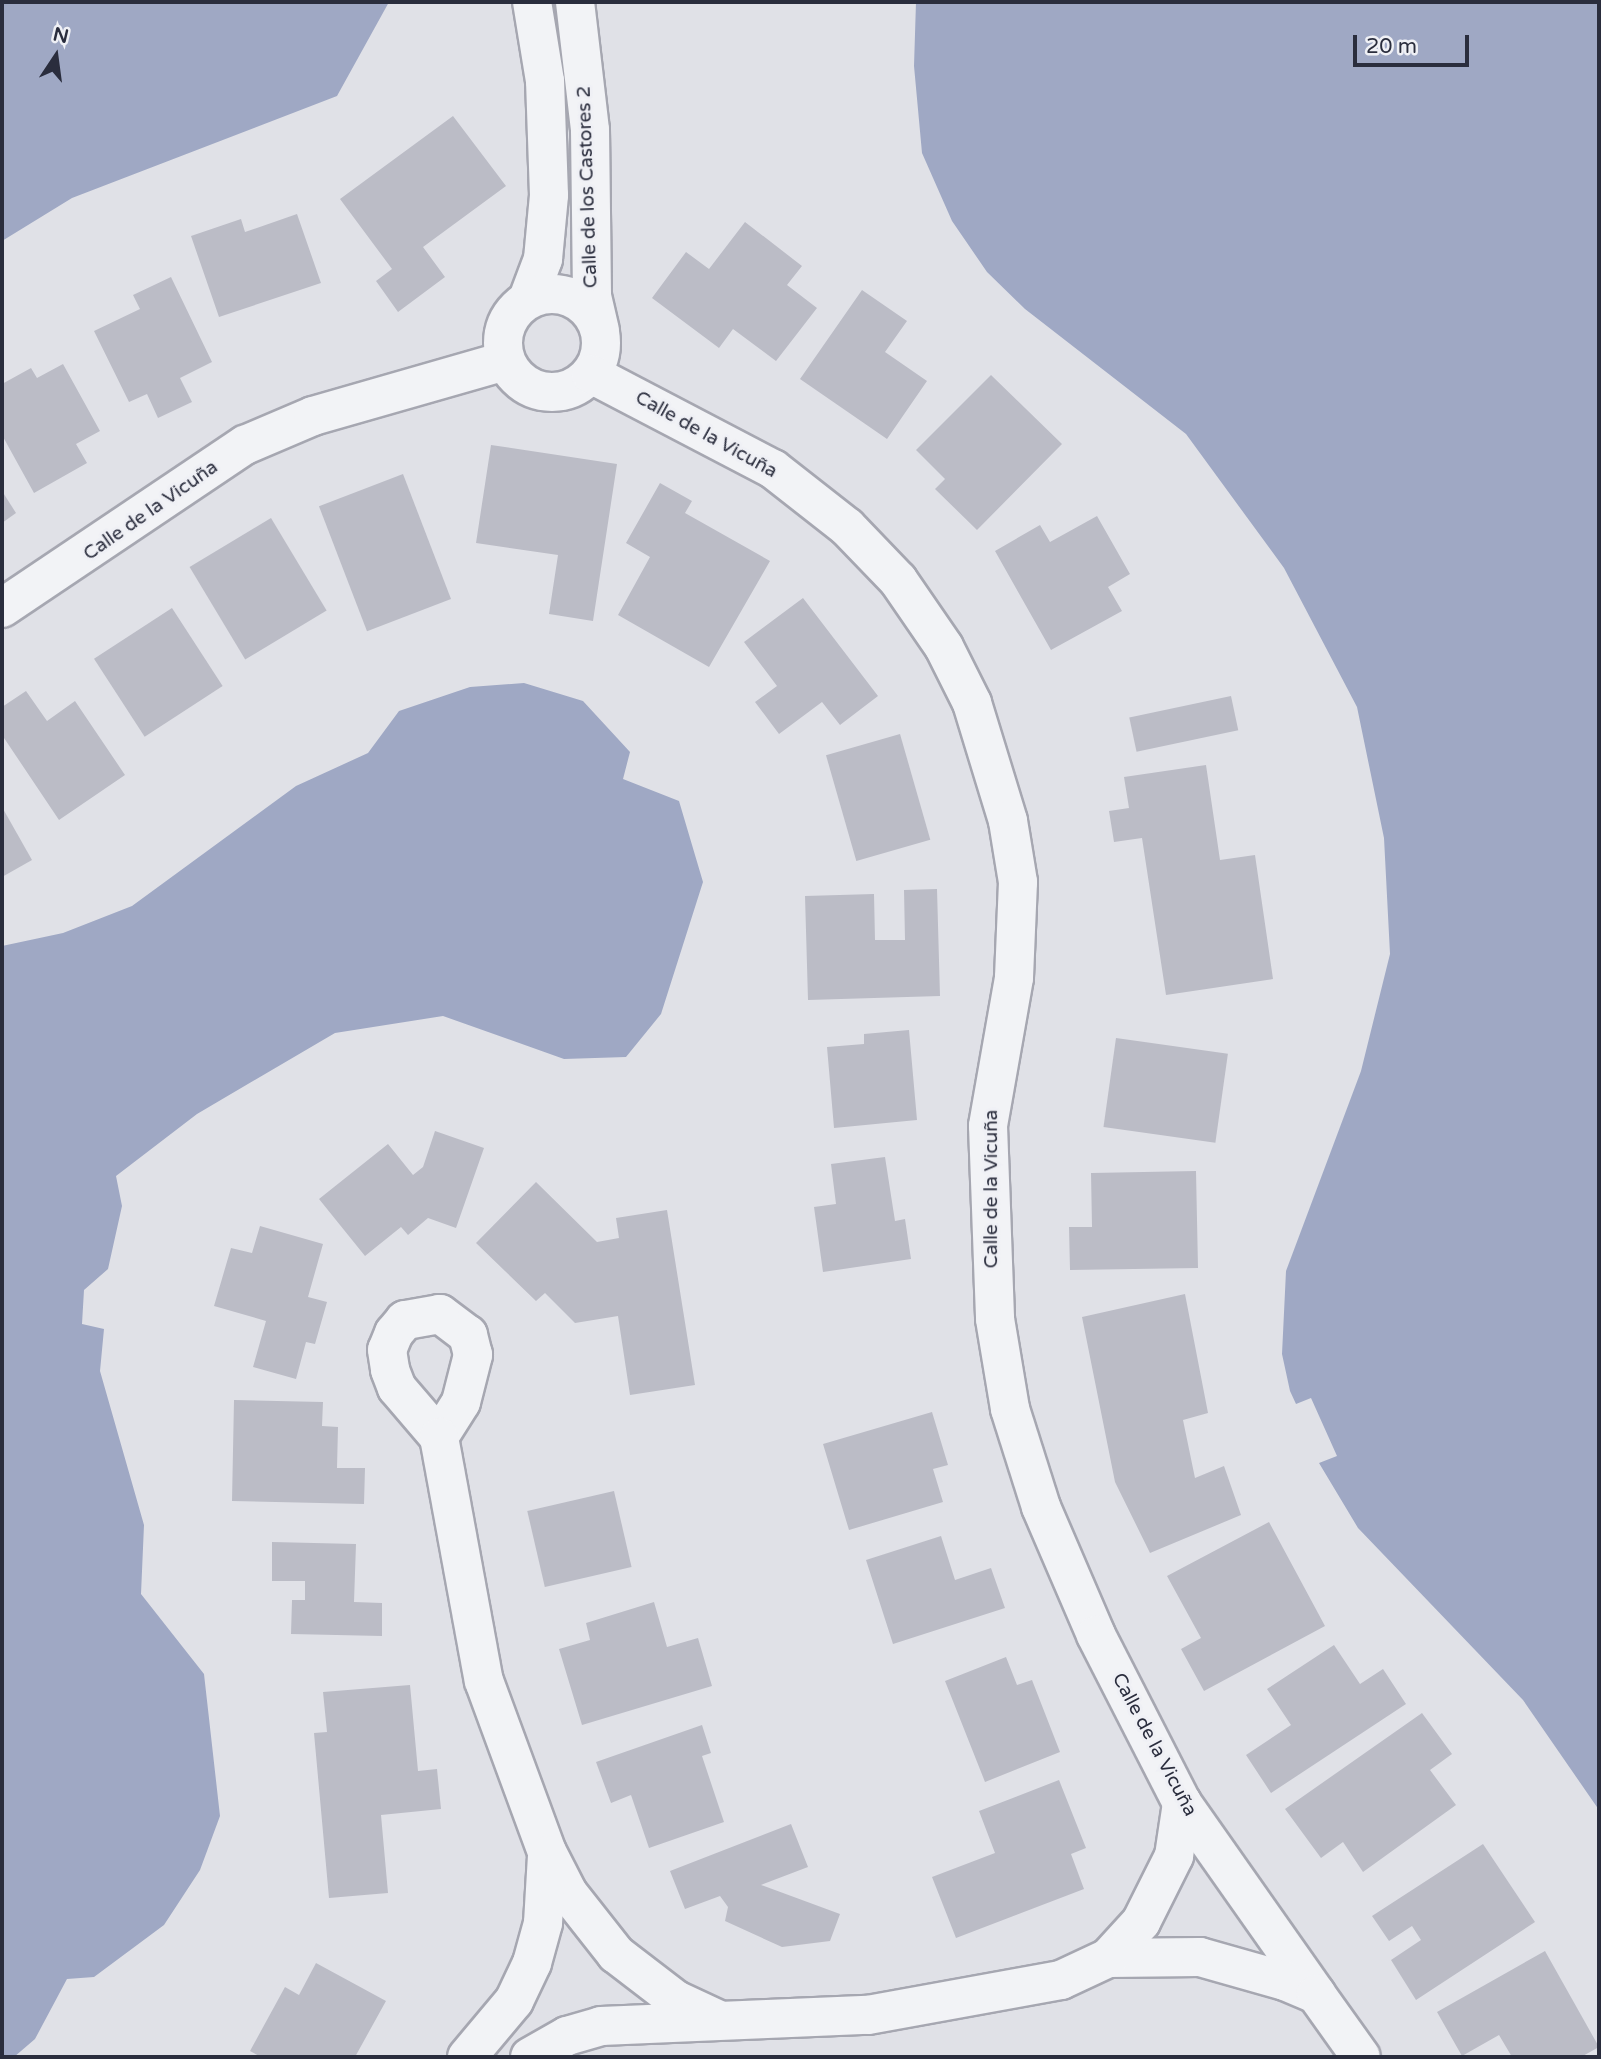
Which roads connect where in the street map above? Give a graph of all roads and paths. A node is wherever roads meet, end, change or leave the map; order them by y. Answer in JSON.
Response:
{"nodes":[{"id":1,"x":533,"y":2,"type":"edge"},
{"id":2,"x":575,"y":2,"type":"edge"},
{"id":3,"x":528,"y":299,"type":"junction"},
{"id":4,"x":600,"y":330,"type":"junction"},
{"id":5,"x":505,"y":361,"type":"junction"},
{"id":6,"x":591,"y":374,"type":"junction"},
{"id":7,"x":2,"y":608,"type":"edge"},
{"id":8,"x":439,"y":1437,"type":"dead end"},
{"id":9,"x":1182,"y":1803,"type":"junction"},
{"id":10,"x":547,"y":1853,"type":"junction"},
{"id":11,"x":1108,"y":1958,"type":"junction"},
{"id":12,"x":517,"y":1994,"type":"junction"},
{"id":13,"x":1316,"y":1994,"type":"junction"},
{"id":14,"x":717,"y":2019,"type":"junction"},
{"id":15,"x":567,"y":2036,"type":"junction"},
{"id":16,"x":467,"y":2057,"type":"edge"},
{"id":17,"x":530,"y":2057,"type":"edge"},
{"id":18,"x":1361,"y":2057,"type":"edge"}],
"edges":[{"from":1,"to":3,"type":"street","name":"Calle de los Castores 2"},
{"from":2,"to":4,"type":"street","name":"Calle de los Castores 2"},
{"from":3,"to":4,"type":"street"},
{"from":3,"to":5,"type":"street"},
{"from":4,"to":6,"type":"street"},
{"from":5,"to":6,"type":"street"},
{"from":5,"to":7,"type":"street","name":"Calle de la Vicuña"},
{"from":6,"to":9,"type":"street","name":"Calle de la Vicuña"},
{"from":8,"to":10,"type":"street"},
{"from":9,"to":11,"type":"street"},
{"from":9,"to":13,"type":"street","name":"Calle de la Vicuña"},
{"from":10,"to":12,"type":"street"},
{"from":10,"to":14,"type":"street"},
{"from":11,"to":13,"type":"street"},
{"from":11,"to":14,"type":"street"},
{"from":12,"to":15,"type":"street"},
{"from":12,"to":16,"type":"street"},
{"from":13,"to":18,"type":"street","name":"Calle de la Vicuña"},
{"from":14,"to":15,"type":"street"},
{"from":15,"to":17,"type":"street"}]}
